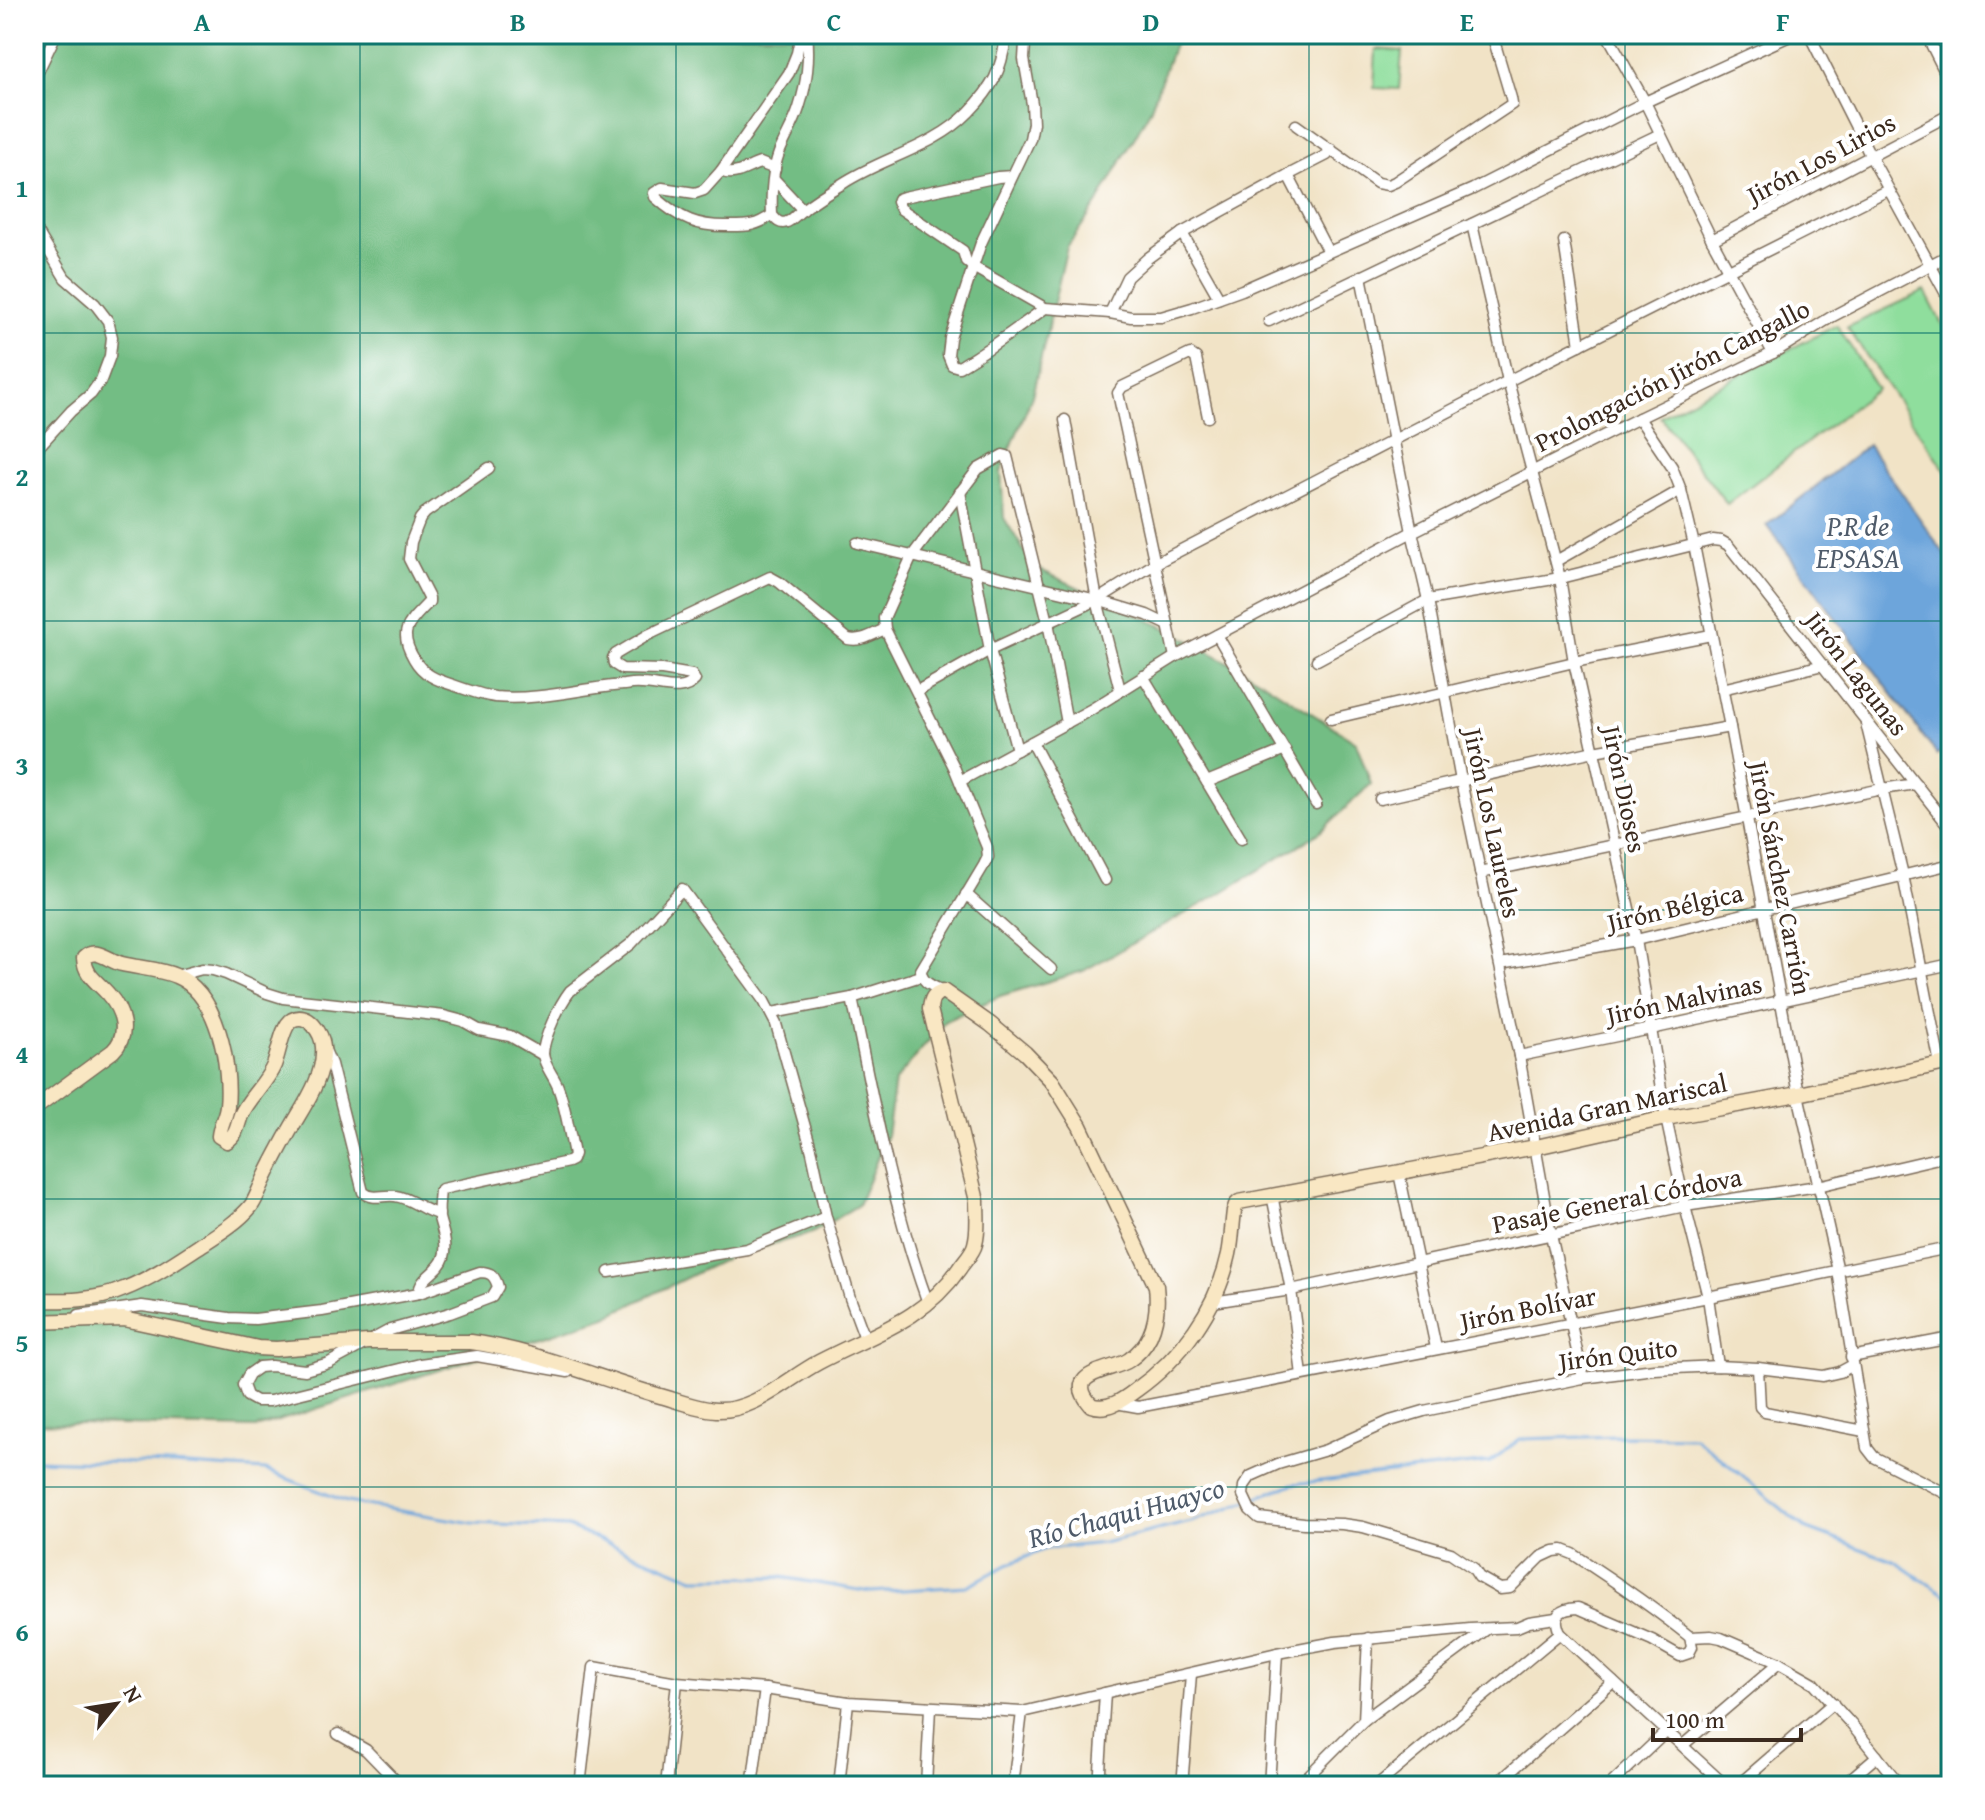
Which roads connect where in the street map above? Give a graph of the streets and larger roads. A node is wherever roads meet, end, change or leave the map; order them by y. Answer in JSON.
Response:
{"nodes":[{"id":1,"x":56,"y":34,"type":"edge"},
{"id":2,"x":804,"y":34,"type":"edge"},
{"id":3,"x":1009,"y":34,"type":"edge"},
{"id":4,"x":1022,"y":34,"type":"edge"},
{"id":5,"x":1492,"y":34,"type":"edge"},
{"id":6,"x":1607,"y":34,"type":"edge"},
{"id":7,"x":1794,"y":34,"type":"edge"},
{"id":8,"x":1809,"y":34,"type":"edge"},
{"id":9,"x":1926,"y":34,"type":"edge"},
{"id":10,"x":34,"y":80,"type":"edge"},
{"id":11,"x":1951,"y":84,"type":"edge"},
{"id":12,"x":1645,"y":102,"type":"junction"},
{"id":13,"x":1951,"y":114,"type":"edge"},
{"id":14,"x":1296,"y":125,"type":"dead end"},
{"id":15,"x":1660,"y":134,"type":"junction"},
{"id":16,"x":1331,"y":149,"type":"junction"},
{"id":17,"x":1871,"y":157,"type":"junction"},
{"id":18,"x":721,"y":171,"type":"junction"},
{"id":19,"x":774,"y":174,"type":"junction"},
{"id":20,"x":1288,"y":175,"type":"junction"},
{"id":21,"x":1012,"y":176,"type":"junction"},
{"id":22,"x":1888,"y":190,"type":"junction"},
{"id":23,"x":803,"y":210,"type":"junction"},
{"id":24,"x":772,"y":215,"type":"junction"},
{"id":25,"x":1472,"y":224,"type":"junction"},
{"id":26,"x":34,"y":226,"type":"edge"},
{"id":27,"x":1182,"y":233,"type":"junction"},
{"id":28,"x":1712,"y":240,"type":"junction"},
{"id":29,"x":1564,"y":241,"type":"dead end"},
{"id":30,"x":981,"y":243,"type":"junction"},
{"id":31,"x":963,"y":251,"type":"junction"},
{"id":32,"x":1328,"y":252,"type":"junction"},
{"id":33,"x":1951,"y":254,"type":"edge"},
{"id":34,"x":1931,"y":265,"type":"junction"},
{"id":35,"x":973,"y":267,"type":"junction"},
{"id":36,"x":1729,"y":270,"type":"junction"},
{"id":37,"x":1361,"y":276,"type":"junction"},
{"id":38,"x":1219,"y":298,"type":"junction"},
{"id":39,"x":1951,"y":303,"type":"edge"},
{"id":40,"x":1045,"y":308,"type":"junction"},
{"id":41,"x":1110,"y":313,"type":"junction"},
{"id":42,"x":1269,"y":321,"type":"dead end"},
{"id":43,"x":1580,"y":345,"type":"junction"},
{"id":44,"x":1773,"y":353,"type":"junction"},
{"id":45,"x":1508,"y":381,"type":"junction"},
{"id":46,"x":1208,"y":417,"type":"dead end"},
{"id":47,"x":1639,"y":418,"type":"junction"},
{"id":48,"x":1065,"y":420,"type":"dead end"},
{"id":49,"x":1395,"y":441,"type":"junction"},
{"id":50,"x":34,"y":452,"type":"edge"},
{"id":51,"x":489,"y":468,"type":"dead end"},
{"id":52,"x":1533,"y":471,"type":"junction"},
{"id":53,"x":1681,"y":490,"type":"junction"},
{"id":54,"x":960,"y":492,"type":"junction"},
{"id":55,"x":1412,"y":532,"type":"junction"},
{"id":56,"x":857,"y":543,"type":"dead end"},
{"id":57,"x":1694,"y":545,"type":"junction"},
{"id":58,"x":912,"y":556,"type":"junction"},
{"id":59,"x":1556,"y":561,"type":"junction"},
{"id":60,"x":1156,"y":563,"type":"junction"},
{"id":61,"x":975,"y":570,"type":"junction"},
{"id":62,"x":1560,"y":578,"type":"junction"},
{"id":63,"x":1040,"y":587,"type":"junction"},
{"id":64,"x":1097,"y":600,"type":"junction"},
{"id":65,"x":1428,"y":600,"type":"junction"},
{"id":66,"x":1048,"y":622,"type":"junction"},
{"id":67,"x":1168,"y":625,"type":"junction"},
{"id":68,"x":885,"y":629,"type":"junction"},
{"id":69,"x":1217,"y":635,"type":"junction"},
{"id":70,"x":1711,"y":635,"type":"junction"},
{"id":71,"x":990,"y":650,"type":"junction"},
{"id":72,"x":1175,"y":657,"type":"junction"},
{"id":73,"x":1317,"y":660,"type":"dead end"},
{"id":74,"x":1574,"y":662,"type":"junction"},
{"id":75,"x":1823,"y":665,"type":"junction"},
{"id":76,"x":1143,"y":676,"type":"junction"},
{"id":77,"x":1722,"y":689,"type":"junction"},
{"id":78,"x":1120,"y":690,"type":"junction"},
{"id":79,"x":917,"y":691,"type":"junction"},
{"id":80,"x":1444,"y":694,"type":"junction"},
{"id":81,"x":1865,"y":717,"type":"junction"},
{"id":82,"x":1331,"y":719,"type":"dead end"},
{"id":83,"x":1067,"y":723,"type":"junction"},
{"id":84,"x":1730,"y":727,"type":"junction"},
{"id":85,"x":1032,"y":742,"type":"junction"},
{"id":86,"x":1017,"y":750,"type":"junction"},
{"id":87,"x":1285,"y":750,"type":"junction"},
{"id":88,"x":1594,"y":751,"type":"junction"},
{"id":89,"x":960,"y":781,"type":"junction"},
{"id":90,"x":1461,"y":781,"type":"junction"},
{"id":91,"x":1207,"y":782,"type":"junction"},
{"id":92,"x":1916,"y":784,"type":"junction"},
{"id":93,"x":1882,"y":789,"type":"junction"},
{"id":94,"x":1380,"y":799,"type":"dead end"},
{"id":95,"x":1316,"y":804,"type":"dead end"},
{"id":96,"x":1746,"y":817,"type":"junction"},
{"id":97,"x":1951,"y":829,"type":"edge"},
{"id":98,"x":1241,"y":839,"type":"dead end"},
{"id":99,"x":1615,"y":846,"type":"junction"},
{"id":100,"x":1951,"y":864,"type":"edge"},
{"id":101,"x":1480,"y":873,"type":"junction"},
{"id":102,"x":1903,"y":875,"type":"junction"},
{"id":103,"x":1105,"y":880,"type":"dead end"},
{"id":104,"x":966,"y":894,"type":"junction"},
{"id":105,"x":1764,"y":909,"type":"junction"},
{"id":106,"x":1636,"y":940,"type":"junction"},
{"id":107,"x":1500,"y":964,"type":"junction"},
{"id":108,"x":1951,"y":964,"type":"edge"},
{"id":109,"x":1051,"y":969,"type":"dead end"},
{"id":110,"x":1920,"y":970,"type":"junction"},
{"id":111,"x":176,"y":976,"type":"junction"},
{"id":112,"x":921,"y":976,"type":"junction"},
{"id":113,"x":943,"y":991,"type":"junction"},
{"id":114,"x":852,"y":998,"type":"junction"},
{"id":115,"x":1781,"y":1001,"type":"junction"},
{"id":116,"x":772,"y":1013,"type":"junction"},
{"id":117,"x":1651,"y":1029,"type":"junction"},
{"id":118,"x":323,"y":1045,"type":"junction"},
{"id":119,"x":543,"y":1055,"type":"junction"},
{"id":120,"x":1519,"y":1056,"type":"junction"},
{"id":121,"x":1946,"y":1063,"type":"edge"},
{"id":122,"x":1798,"y":1094,"type":"junction"},
{"id":123,"x":34,"y":1109,"type":"edge"},
{"id":124,"x":1666,"y":1118,"type":"junction"},
{"id":125,"x":1536,"y":1147,"type":"junction"},
{"id":126,"x":1951,"y":1155,"type":"edge"},
{"id":127,"x":1399,"y":1173,"type":"junction"},
{"id":128,"x":1818,"y":1186,"type":"junction"},
{"id":129,"x":1272,"y":1195,"type":"junction"},
{"id":130,"x":1685,"y":1206,"type":"junction"},
{"id":131,"x":439,"y":1214,"type":"junction"},
{"id":132,"x":826,"y":1217,"type":"junction"},
{"id":133,"x":1551,"y":1235,"type":"junction"},
{"id":134,"x":1949,"y":1248,"type":"dead end"},
{"id":135,"x":1418,"y":1262,"type":"junction"},
{"id":136,"x":1838,"y":1271,"type":"junction"},
{"id":137,"x":609,"y":1272,"type":"dead end"},
{"id":138,"x":1291,"y":1290,"type":"junction"},
{"id":139,"x":419,"y":1293,"type":"junction"},
{"id":140,"x":1708,"y":1297,"type":"junction"},
{"id":141,"x":34,"y":1300,"type":"edge"},
{"id":142,"x":1213,"y":1302,"type":"junction"},
{"id":143,"x":928,"y":1303,"type":"junction"},
{"id":144,"x":40,"y":1322,"type":"edge"},
{"id":145,"x":1571,"y":1323,"type":"junction"},
{"id":146,"x":1951,"y":1338,"type":"edge"},
{"id":147,"x":866,"y":1341,"type":"junction"},
{"id":148,"x":368,"y":1342,"type":"junction"},
{"id":149,"x":1436,"y":1348,"type":"junction"},
{"id":150,"x":1852,"y":1361,"type":"junction"},
{"id":151,"x":1718,"y":1366,"type":"junction"},
{"id":152,"x":1758,"y":1368,"type":"junction"},
{"id":153,"x":1302,"y":1375,"type":"junction"},
{"id":154,"x":1583,"y":1378,"type":"junction"},
{"id":155,"x":610,"y":1381,"type":"junction"},
{"id":156,"x":1116,"y":1403,"type":"junction"},
{"id":157,"x":1864,"y":1431,"type":"junction"},
{"id":158,"x":1951,"y":1496,"type":"edge"},
{"id":159,"x":1556,"y":1618,"type":"junction"},
{"id":160,"x":1487,"y":1629,"type":"junction"},
{"id":161,"x":1560,"y":1633,"type":"junction"},
{"id":162,"x":1690,"y":1637,"type":"junction"},
{"id":163,"x":1368,"y":1638,"type":"junction"},
{"id":164,"x":1277,"y":1653,"type":"junction"},
{"id":165,"x":1779,"y":1663,"type":"junction"},
{"id":166,"x":1191,"y":1674,"type":"junction"},
{"id":167,"x":677,"y":1682,"type":"junction"},
{"id":168,"x":1613,"y":1682,"type":"junction"},
{"id":169,"x":765,"y":1689,"type":"junction"},
{"id":170,"x":1105,"y":1693,"type":"junction"},
{"id":171,"x":848,"y":1702,"type":"junction"},
{"id":172,"x":1833,"y":1703,"type":"junction"},
{"id":173,"x":930,"y":1708,"type":"junction"},
{"id":174,"x":1022,"y":1712,"type":"junction"},
{"id":175,"x":1364,"y":1720,"type":"junction"},
{"id":176,"x":1667,"y":1731,"type":"junction"},
{"id":177,"x":338,"y":1734,"type":"dead end"},
{"id":178,"x":1683,"y":1745,"type":"junction"},
{"id":179,"x":1877,"y":1756,"type":"junction"},
{"id":180,"x":1721,"y":1784,"type":"edge"},
{"id":181,"x":401,"y":1786,"type":"edge"},
{"id":182,"x":580,"y":1786,"type":"edge"},
{"id":183,"x":666,"y":1786,"type":"edge"},
{"id":184,"x":752,"y":1786,"type":"edge"},
{"id":185,"x":839,"y":1786,"type":"edge"},
{"id":186,"x":926,"y":1786,"type":"edge"},
{"id":187,"x":1013,"y":1786,"type":"edge"},
{"id":188,"x":1099,"y":1786,"type":"edge"},
{"id":189,"x":1182,"y":1786,"type":"edge"},
{"id":190,"x":1269,"y":1786,"type":"edge"},
{"id":191,"x":1298,"y":1786,"type":"edge"},
{"id":192,"x":1376,"y":1786,"type":"edge"},
{"id":193,"x":1494,"y":1786,"type":"edge"},
{"id":194,"x":1609,"y":1786,"type":"edge"},
{"id":195,"x":1737,"y":1786,"type":"edge"},
{"id":196,"x":1842,"y":1786,"type":"edge"},
{"id":197,"x":1901,"y":1786,"type":"edge"}],
"edges":[{"from":1,"to":10,"type":"street"},
{"from":2,"to":18,"type":"street"},
{"from":2,"to":19,"type":"street"},
{"from":3,"to":23,"type":"street"},
{"from":4,"to":21,"type":"street"},
{"from":5,"to":16,"type":"street"},
{"from":6,"to":12,"type":"street"},
{"from":7,"to":12,"type":"street"},
{"from":8,"to":17,"type":"street"},
{"from":9,"to":11,"type":"street"},
{"from":12,"to":15,"type":"street"},
{"from":12,"to":32,"type":"street"},
{"from":13,"to":17,"type":"street","name":"Jirón Los Lirios"},
{"from":14,"to":16,"type":"street"},
{"from":15,"to":25,"type":"street"},
{"from":15,"to":28,"type":"street"},
{"from":16,"to":20,"type":"street"},
{"from":17,"to":22,"type":"street"},
{"from":17,"to":28,"type":"street","name":"Jirón Los Lirios"},
{"from":18,"to":19,"type":"street"},
{"from":18,"to":24,"type":"street"},
{"from":19,"to":23,"type":"street"},
{"from":19,"to":24,"type":"street"},
{"from":20,"to":27,"type":"street"},
{"from":20,"to":32,"type":"street"},
{"from":21,"to":30,"type":"street"},
{"from":21,"to":31,"type":"street"},
{"from":22,"to":34,"type":"street"},
{"from":22,"to":36,"type":"street"},
{"from":23,"to":24,"type":"street"},
{"from":25,"to":37,"type":"street"},
{"from":25,"to":45,"type":"street","name":"Jirón Dioses"},
{"from":26,"to":50,"type":"street"},
{"from":27,"to":38,"type":"street"},
{"from":27,"to":41,"type":"street"},
{"from":28,"to":36,"type":"street"},
{"from":29,"to":43,"type":"street"},
{"from":30,"to":31,"type":"street"},
{"from":30,"to":35,"type":"street"},
{"from":31,"to":35,"type":"street"},
{"from":32,"to":38,"type":"street"},
{"from":33,"to":34,"type":"street","name":"Prolongación Jirón Cangallo"},
{"from":34,"to":39,"type":"street"},
{"from":34,"to":44,"type":"street","name":"Prolongación Jirón Cangallo"},
{"from":35,"to":40,"type":"street"},
{"from":35,"to":40,"type":"street"},
{"from":36,"to":43,"type":"street"},
{"from":36,"to":44,"type":"street"},
{"from":37,"to":42,"type":"street"},
{"from":37,"to":49,"type":"street","name":"Jirón Los Laureles"},
{"from":38,"to":41,"type":"street"},
{"from":40,"to":41,"type":"street"},
{"from":43,"to":45,"type":"street"},
{"from":44,"to":47,"type":"street","name":"Prolongación Jirón Cangallo"},
{"from":45,"to":49,"type":"street"},
{"from":45,"to":52,"type":"street","name":"Jirón Dioses"},
{"from":46,"to":60,"type":"street"},
{"from":47,"to":52,"type":"street","name":"Prolongación Jirón Cangallo"},
{"from":47,"to":53,"type":"street","name":"Jirón Sánchez Carrión"},
{"from":48,"to":64,"type":"street"},
{"from":49,"to":55,"type":"street","name":"Jirón Los Laureles"},
{"from":49,"to":60,"type":"street"},
{"from":51,"to":68,"type":"street"},
{"from":52,"to":55,"type":"street","name":"Prolongación Jirón Cangallo"},
{"from":52,"to":59,"type":"street","name":"Jirón Dioses"},
{"from":53,"to":57,"type":"street","name":"Jirón Sánchez Carrión"},
{"from":53,"to":59,"type":"street"},
{"from":54,"to":58,"type":"street"},
{"from":54,"to":61,"type":"street"},
{"from":54,"to":63,"type":"street"},
{"from":55,"to":65,"type":"street","name":"Jirón Los Laureles"},
{"from":55,"to":69,"type":"street","name":"Prolongación Jirón Cangallo"},
{"from":56,"to":58,"type":"street"},
{"from":57,"to":62,"type":"street"},
{"from":57,"to":70,"type":"street","name":"Jirón Sánchez Carrión"},
{"from":57,"to":75,"type":"street","name":"Jirón Lagunas"},
{"from":58,"to":61,"type":"street"},
{"from":58,"to":68,"type":"street"},
{"from":59,"to":62,"type":"street","name":"Jirón Dioses"},
{"from":60,"to":64,"type":"street"},
{"from":60,"to":67,"type":"street"},
{"from":61,"to":63,"type":"street"},
{"from":61,"to":71,"type":"street"},
{"from":62,"to":65,"type":"street"},
{"from":62,"to":74,"type":"street","name":"Jirón Dioses"},
{"from":63,"to":64,"type":"street"},
{"from":63,"to":66,"type":"street"},
{"from":64,"to":66,"type":"street"},
{"from":64,"to":67,"type":"street"},
{"from":64,"to":78,"type":"street"},
{"from":65,"to":73,"type":"street"},
{"from":65,"to":80,"type":"street","name":"Jirón Los Laureles"},
{"from":66,"to":71,"type":"street"},
{"from":66,"to":83,"type":"street"},
{"from":67,"to":72,"type":"street"},
{"from":68,"to":79,"type":"street"},
{"from":69,"to":72,"type":"street","name":"Prolongación Jirón Cangallo"},
{"from":69,"to":87,"type":"street"},
{"from":70,"to":74,"type":"street"},
{"from":70,"to":77,"type":"street","name":"Jirón Sánchez Carrión"},
{"from":71,"to":79,"type":"street"},
{"from":71,"to":86,"type":"street"},
{"from":72,"to":76,"type":"street","name":"Prolongación Jirón Cangallo"},
{"from":74,"to":80,"type":"street"},
{"from":74,"to":88,"type":"street","name":"Jirón Dioses"},
{"from":75,"to":77,"type":"street"},
{"from":75,"to":81,"type":"street","name":"Jirón Lagunas"},
{"from":76,"to":78,"type":"street","name":"Prolongación Jirón Cangallo"},
{"from":76,"to":91,"type":"street"},
{"from":77,"to":84,"type":"street","name":"Jirón Sánchez Carrión"},
{"from":78,"to":83,"type":"street","name":"Prolongación Jirón Cangallo"},
{"from":79,"to":89,"type":"street"},
{"from":80,"to":82,"type":"street"},
{"from":80,"to":90,"type":"street","name":"Jirón Los Laureles"},
{"from":81,"to":92,"type":"street","name":"Jirón Lagunas"},
{"from":81,"to":93,"type":"street"},
{"from":83,"to":85,"type":"street","name":"Prolongación Jirón Cangallo"},
{"from":84,"to":88,"type":"street"},
{"from":84,"to":96,"type":"street","name":"Jirón Sánchez Carrión"},
{"from":85,"to":86,"type":"street","name":"Prolongación Jirón Cangallo"},
{"from":85,"to":103,"type":"street"},
{"from":86,"to":89,"type":"street","name":"Prolongación Jirón Cangallo"},
{"from":87,"to":91,"type":"street"},
{"from":87,"to":95,"type":"street"},
{"from":88,"to":90,"type":"street"},
{"from":88,"to":99,"type":"street","name":"Jirón Dioses"},
{"from":89,"to":104,"type":"street"},
{"from":90,"to":94,"type":"street"},
{"from":90,"to":101,"type":"street","name":"Jirón Los Laureles"},
{"from":91,"to":98,"type":"street"},
{"from":92,"to":93,"type":"street"},
{"from":92,"to":97,"type":"street","name":"Jirón Lagunas"},
{"from":93,"to":96,"type":"street"},
{"from":93,"to":102,"type":"street"},
{"from":96,"to":99,"type":"street"},
{"from":96,"to":105,"type":"street","name":"Jirón Sánchez Carrión"},
{"from":99,"to":101,"type":"street"},
{"from":99,"to":106,"type":"street","name":"Jirón Dioses"},
{"from":100,"to":102,"type":"street","name":"Jirón Bélgica"},
{"from":101,"to":107,"type":"street","name":"Jirón Los Laureles"},
{"from":102,"to":105,"type":"street","name":"Jirón Bélgica"},
{"from":102,"to":110,"type":"street"},
{"from":104,"to":109,"type":"street"},
{"from":104,"to":112,"type":"street"},
{"from":105,"to":106,"type":"street","name":"Jirón Bélgica"},
{"from":105,"to":115,"type":"street","name":"Jirón Sánchez Carrión"},
{"from":106,"to":107,"type":"street","name":"Jirón Bélgica"},
{"from":106,"to":117,"type":"street","name":"Jirón Dioses"},
{"from":107,"to":120,"type":"street","name":"Jirón Los Laureles"},
{"from":108,"to":110,"type":"street","name":"Jirón Malvinas"},
{"from":110,"to":115,"type":"street","name":"Jirón Malvinas"},
{"from":110,"to":121,"type":"street"},
{"from":111,"to":118,"type":"street"},
{"from":111,"to":119,"type":"street"},
{"from":111,"to":123,"type":"street"},
{"from":112,"to":113,"type":"street"},
{"from":112,"to":114,"type":"street"},
{"from":113,"to":143,"type":"street"},
{"from":113,"to":156,"type":"street"},
{"from":114,"to":116,"type":"street"},
{"from":114,"to":143,"type":"street"},
{"from":115,"to":117,"type":"street","name":"Jirón Malvinas"},
{"from":115,"to":122,"type":"street","name":"Jirón Sánchez Carrión"},
{"from":116,"to":119,"type":"street"},
{"from":116,"to":132,"type":"street"},
{"from":117,"to":120,"type":"street","name":"Jirón Malvinas"},
{"from":117,"to":124,"type":"street","name":"Jirón Dioses"},
{"from":118,"to":131,"type":"street"},
{"from":118,"to":141,"type":"street"},
{"from":119,"to":131,"type":"street"},
{"from":120,"to":125,"type":"street","name":"Jirón Los Laureles"},
{"from":121,"to":122,"type":"street","name":"Avenida Gran Mariscal"},
{"from":122,"to":124,"type":"street","name":"Avenida Gran Mariscal"},
{"from":122,"to":128,"type":"street","name":"Jirón Sánchez Carrión"},
{"from":124,"to":125,"type":"street","name":"Avenida Gran Mariscal"},
{"from":124,"to":130,"type":"street","name":"Jirón Dioses"},
{"from":125,"to":127,"type":"street","name":"Avenida Gran Mariscal"},
{"from":125,"to":133,"type":"street","name":"Jirón Los Laureles"},
{"from":126,"to":128,"type":"street","name":"Pasaje General Córdova"},
{"from":127,"to":129,"type":"street","name":"Avenida Gran Mariscal"},
{"from":127,"to":135,"type":"street"},
{"from":128,"to":130,"type":"street","name":"Pasaje General Córdova"},
{"from":128,"to":136,"type":"street","name":"Jirón Sánchez Carrión"},
{"from":129,"to":138,"type":"street"},
{"from":129,"to":142,"type":"street","name":"Avenida Gran Mariscal"},
{"from":130,"to":133,"type":"street","name":"Pasaje General Córdova"},
{"from":130,"to":140,"type":"street","name":"Jirón Dioses"},
{"from":131,"to":139,"type":"street"},
{"from":132,"to":137,"type":"street"},
{"from":132,"to":147,"type":"street"},
{"from":133,"to":135,"type":"street","name":"Pasaje General Córdova"},
{"from":133,"to":145,"type":"street","name":"Jirón Los Laureles"},
{"from":134,"to":136,"type":"street","name":"Jirón Bolívar"},
{"from":135,"to":138,"type":"street","name":"Pasaje General Córdova"},
{"from":135,"to":149,"type":"street"},
{"from":136,"to":140,"type":"street","name":"Jirón Bolívar"},
{"from":136,"to":150,"type":"street","name":"Jirón Sánchez Carrión"},
{"from":138,"to":142,"type":"street","name":"Pasaje General Córdova"},
{"from":138,"to":153,"type":"street"},
{"from":139,"to":144,"type":"street"},
{"from":139,"to":148,"type":"street"},
{"from":140,"to":145,"type":"street","name":"Jirón Bolívar"},
{"from":140,"to":151,"type":"street","name":"Jirón Dioses"},
{"from":142,"to":156,"type":"street"},
{"from":143,"to":147,"type":"street"},
{"from":144,"to":148,"type":"street"},
{"from":145,"to":149,"type":"street","name":"Jirón Bolívar"},
{"from":145,"to":154,"type":"street","name":"Jirón Los Laureles"},
{"from":146,"to":150,"type":"street","name":"Jirón Quito"},
{"from":147,"to":155,"type":"street"},
{"from":148,"to":155,"type":"street"},
{"from":148,"to":155,"type":"street"},
{"from":149,"to":153,"type":"street","name":"Jirón Bolívar"},
{"from":150,"to":152,"type":"street","name":"Jirón Quito"},
{"from":150,"to":157,"type":"street","name":"Jirón Sánchez Carrión"},
{"from":151,"to":152,"type":"street","name":"Jirón Quito"},
{"from":151,"to":154,"type":"street","name":"Jirón Quito"},
{"from":152,"to":157,"type":"street"},
{"from":153,"to":156,"type":"street","name":"Jirón Bolívar"},
{"from":154,"to":162,"type":"street","name":"Jirón Quito"},
{"from":157,"to":158,"type":"street"},
{"from":159,"to":160,"type":"street"},
{"from":159,"to":161,"type":"street"},
{"from":159,"to":162,"type":"street"},
{"from":160,"to":163,"type":"street"},
{"from":160,"to":175,"type":"street"},
{"from":161,"to":168,"type":"street"},
{"from":161,"to":192,"type":"street"},
{"from":162,"to":165,"type":"street"},
{"from":163,"to":164,"type":"street"},
{"from":163,"to":175,"type":"street"},
{"from":164,"to":166,"type":"street"},
{"from":164,"to":190,"type":"street"},
{"from":165,"to":172,"type":"street"},
{"from":165,"to":178,"type":"street"},
{"from":166,"to":170,"type":"street"},
{"from":166,"to":189,"type":"street"},
{"from":167,"to":169,"type":"street"},
{"from":167,"to":182,"type":"street"},
{"from":167,"to":183,"type":"street"},
{"from":168,"to":176,"type":"street"},
{"from":168,"to":193,"type":"street"},
{"from":169,"to":171,"type":"street"},
{"from":169,"to":184,"type":"street"},
{"from":170,"to":174,"type":"street"},
{"from":170,"to":188,"type":"street"},
{"from":171,"to":173,"type":"street"},
{"from":171,"to":185,"type":"street"},
{"from":172,"to":179,"type":"street"},
{"from":172,"to":195,"type":"street"},
{"from":173,"to":174,"type":"street"},
{"from":173,"to":186,"type":"street"},
{"from":174,"to":187,"type":"street"},
{"from":175,"to":191,"type":"street"},
{"from":176,"to":178,"type":"street"},
{"from":176,"to":194,"type":"street"},
{"from":177,"to":181,"type":"street"},
{"from":178,"to":180,"type":"street"},
{"from":179,"to":196,"type":"street"},
{"from":179,"to":197,"type":"street"}]}
